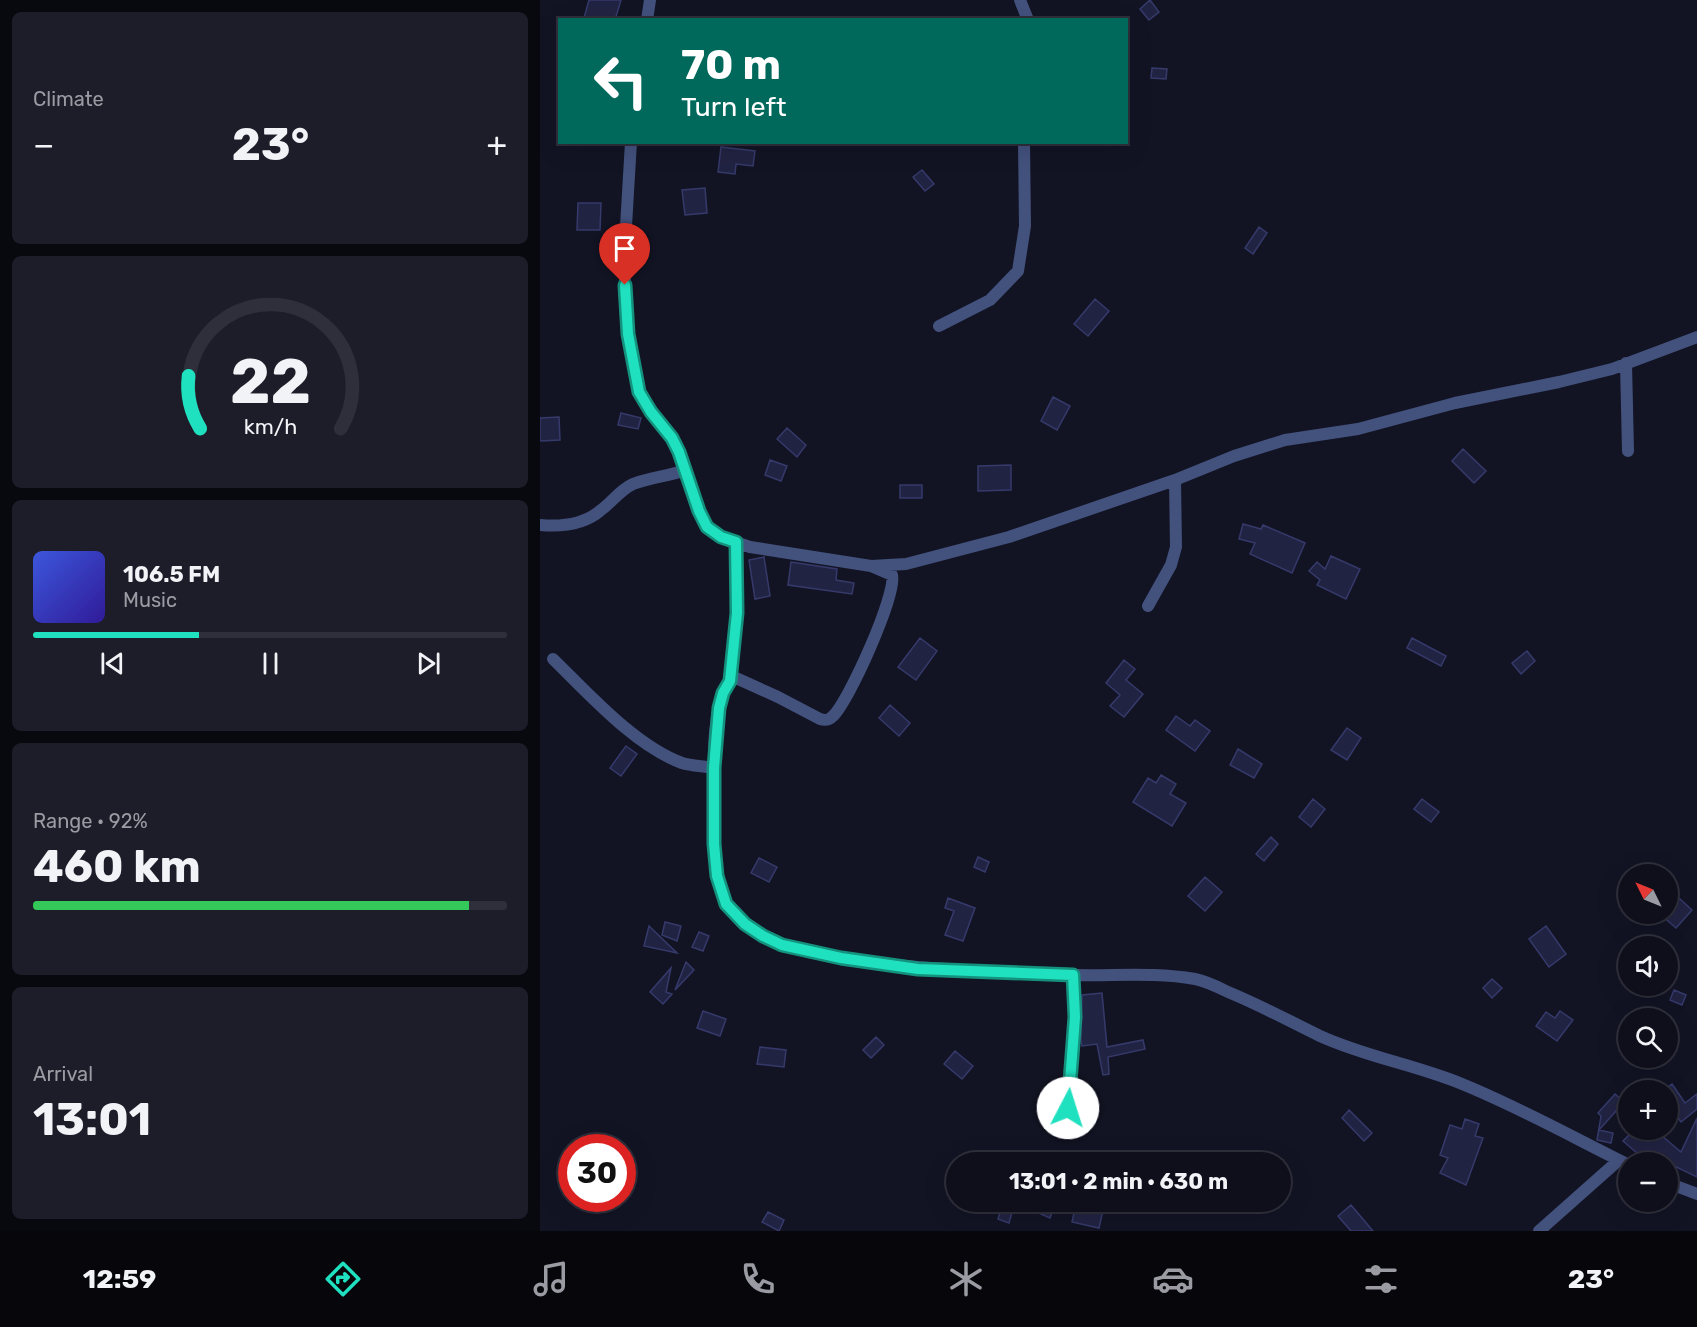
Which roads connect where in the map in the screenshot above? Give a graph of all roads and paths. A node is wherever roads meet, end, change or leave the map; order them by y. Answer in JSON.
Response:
{"nodes":[{"id":1,"x":650,"y":0,"type":"edge"},
{"id":2,"x":1020,"y":0,"type":"edge"},
{"id":3,"x":647,"y":18,"type":"edge"},
{"id":4,"x":1027,"y":18,"type":"edge"},
{"id":5,"x":631,"y":144,"type":"edge"},
{"id":6,"x":1024,"y":144,"type":"edge"},
{"id":7,"x":939,"y":326,"type":"dead end"},
{"id":8,"x":1697,"y":337,"type":"edge"},
{"id":9,"x":1626,"y":363,"type":"junction"},
{"id":10,"x":1628,"y":451,"type":"dead end"},
{"id":11,"x":682,"y":466,"type":"junction"},
{"id":12,"x":1174,"y":480,"type":"junction"},
{"id":13,"x":540,"y":525,"type":"edge"},
{"id":14,"x":736,"y":542,"type":"junction"},
{"id":15,"x":871,"y":566,"type":"junction"},
{"id":16,"x":1148,"y":606,"type":"dead end"},
{"id":17,"x":553,"y":659,"type":"dead end"},
{"id":18,"x":730,"y":681,"type":"junction"},
{"id":19,"x":714,"y":768,"type":"junction"},
{"id":20,"x":1073,"y":975,"type":"junction"},
{"id":21,"x":1068,"y":1108,"type":"dead end"},
{"id":22,"x":1618,"y":1160,"type":"edge"},
{"id":23,"x":1618,"y":1168,"type":"edge"},
{"id":24,"x":1678,"y":1187,"type":"edge"},
{"id":25,"x":1697,"y":1194,"type":"edge"},
{"id":26,"x":1539,"y":1231,"type":"edge"}],
"edges":[{"from":1,"to":3,"type":"street"},
{"from":2,"to":4,"type":"street"},
{"from":5,"to":11,"type":"street"},
{"from":6,"to":7,"type":"street"},
{"from":8,"to":9,"type":"street"},
{"from":9,"to":10,"type":"street"},
{"from":9,"to":12,"type":"street"},
{"from":11,"to":13,"type":"street"},
{"from":11,"to":14,"type":"street"},
{"from":12,"to":15,"type":"street"},
{"from":12,"to":16,"type":"street"},
{"from":14,"to":15,"type":"street"},
{"from":14,"to":18,"type":"street"},
{"from":15,"to":18,"type":"street"},
{"from":17,"to":19,"type":"street"},
{"from":18,"to":19,"type":"street"},
{"from":19,"to":20,"type":"street"},
{"from":20,"to":21,"type":"street"},
{"from":20,"to":22,"type":"street"},
{"from":23,"to":26,"type":"street"},
{"from":24,"to":25,"type":"street"}]}
